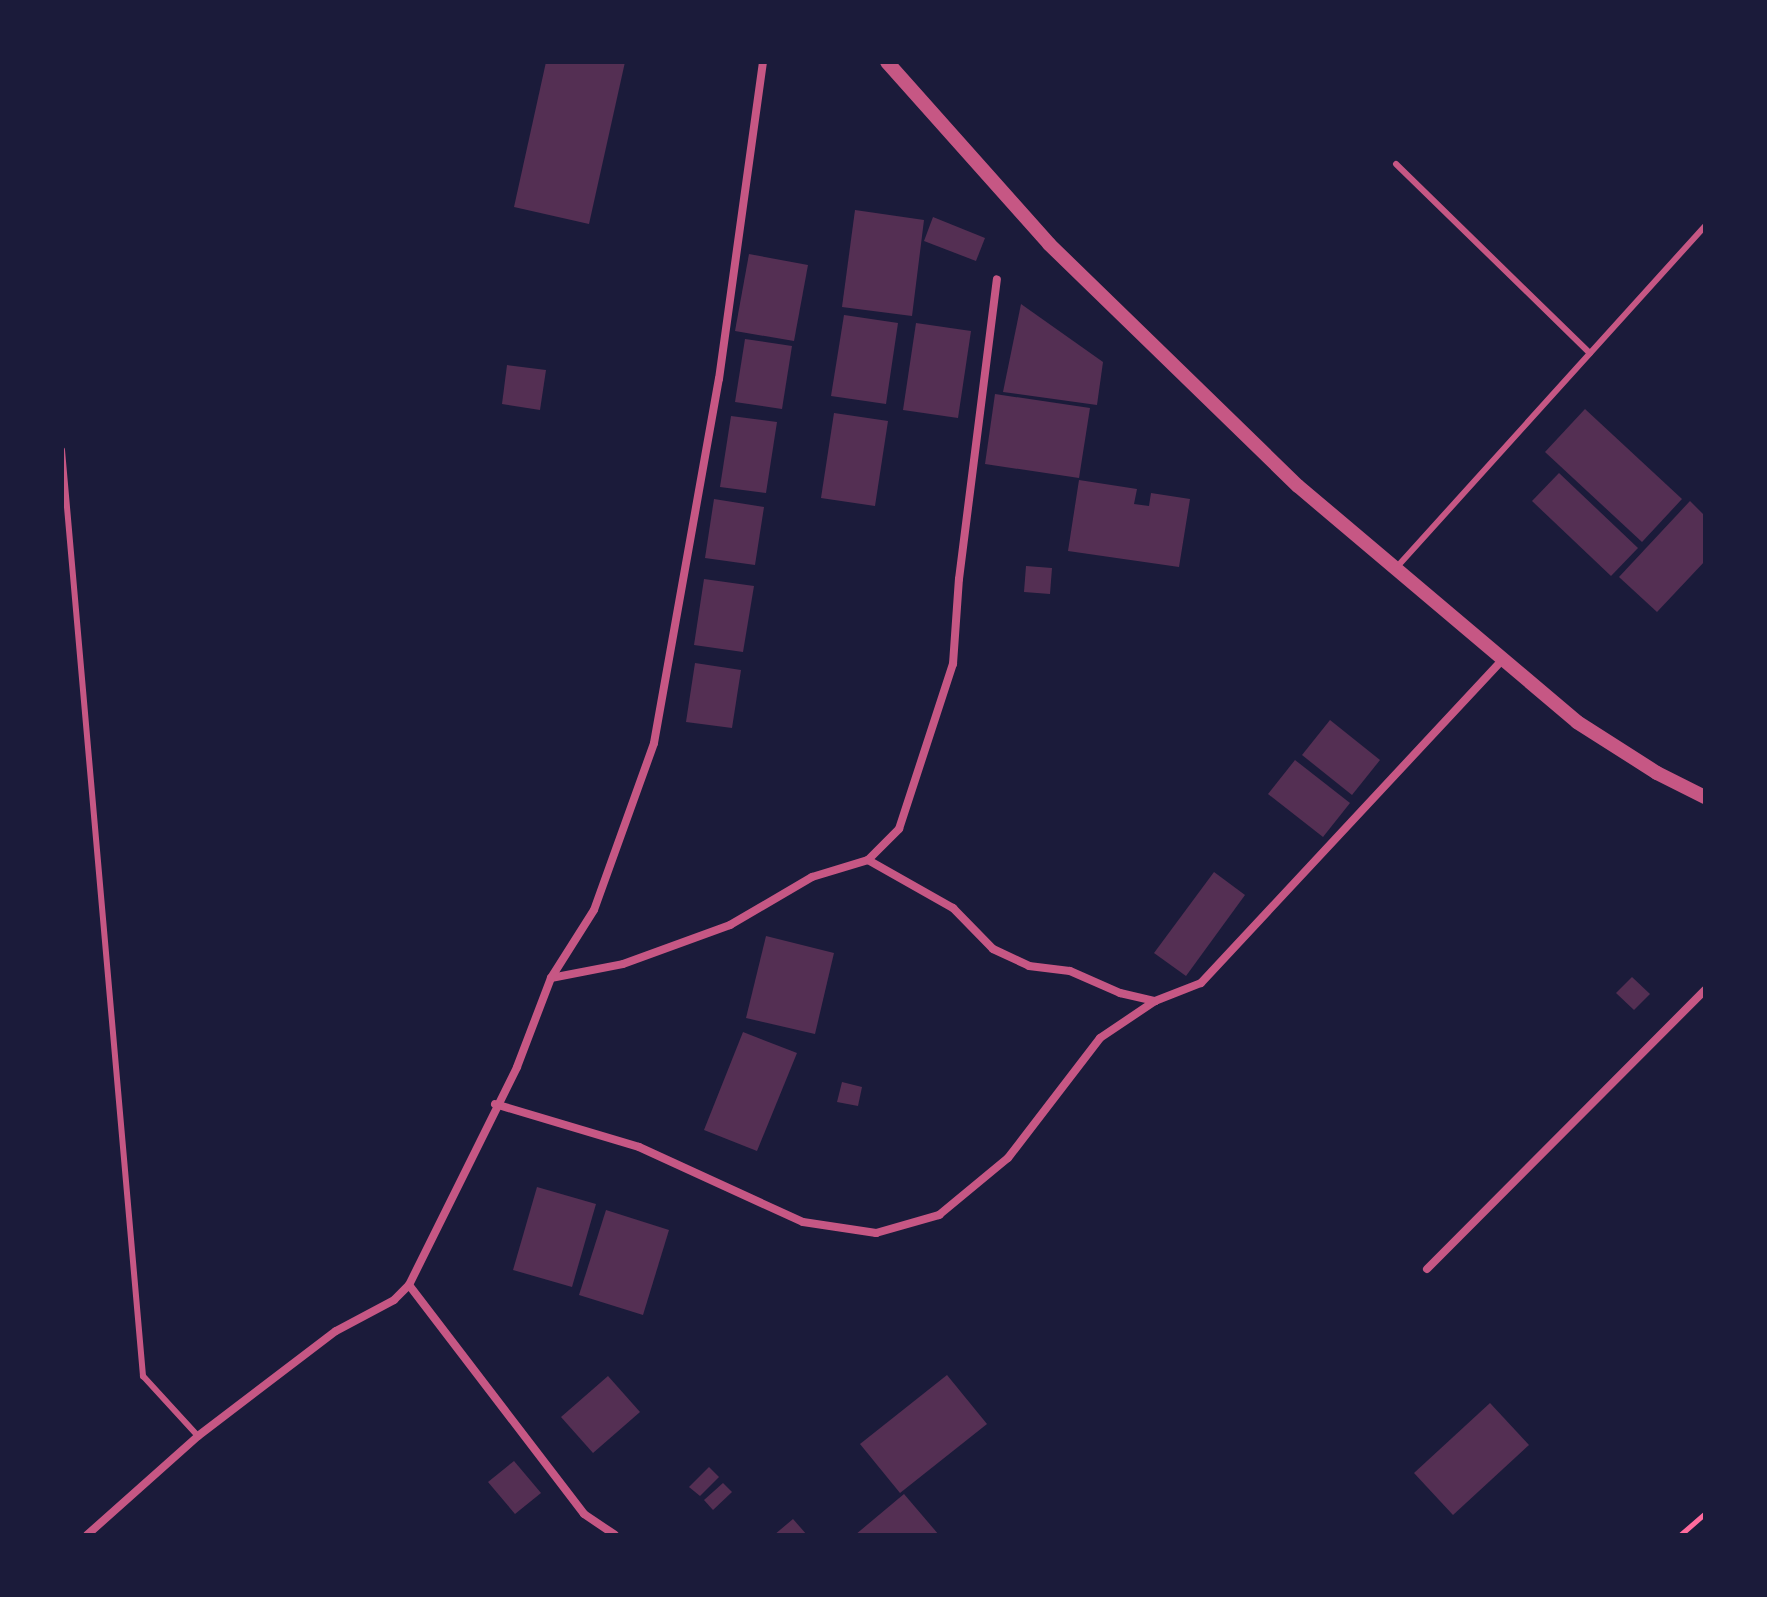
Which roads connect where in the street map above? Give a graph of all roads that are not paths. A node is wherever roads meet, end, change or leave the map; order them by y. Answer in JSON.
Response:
{"nodes":[{"id":1,"x":763,"y":62,"type":"edge"},
{"id":2,"x":887,"y":62,"type":"edge"},
{"id":3,"x":1396,"y":164,"type":"dead end"},
{"id":4,"x":1705,"y":226,"type":"edge"},
{"id":5,"x":997,"y":279,"type":"dead end"},
{"id":6,"x":1590,"y":353,"type":"junction"},
{"id":7,"x":62,"y":450,"type":"edge"},
{"id":8,"x":1395,"y":570,"type":"junction"},
{"id":9,"x":1501,"y":661,"type":"junction"},
{"id":10,"x":1705,"y":797,"type":"edge"},
{"id":11,"x":868,"y":860,"type":"junction"},
{"id":12,"x":551,"y":978,"type":"junction"},
{"id":13,"x":1705,"y":990,"type":"edge"},
{"id":14,"x":1155,"y":1001,"type":"junction"},
{"id":15,"x":495,"y":1104,"type":"junction"},
{"id":16,"x":1427,"y":1269,"type":"dead end"},
{"id":17,"x":409,"y":1285,"type":"junction"},
{"id":18,"x":198,"y":1436,"type":"junction"},
{"id":19,"x":87,"y":1535,"type":"edge"},
{"id":20,"x":615,"y":1535,"type":"edge"}],
"edges":[{"from":1,"to":12,"type":"street"},
{"from":2,"to":8,"type":"street"},
{"from":3,"to":6,"type":"lane"},
{"from":4,"to":6,"type":"lane"},
{"from":5,"to":11,"type":"street"},
{"from":6,"to":8,"type":"lane"},
{"from":7,"to":18,"type":"lane"},
{"from":8,"to":9,"type":"street"},
{"from":9,"to":10,"type":"street"},
{"from":9,"to":14,"type":"street"},
{"from":11,"to":12,"type":"street"},
{"from":11,"to":14,"type":"street"},
{"from":12,"to":15,"type":"street"},
{"from":13,"to":16,"type":"street"},
{"from":14,"to":15,"type":"street"},
{"from":15,"to":17,"type":"street"},
{"from":17,"to":18,"type":"street"},
{"from":17,"to":20,"type":"street"},
{"from":18,"to":19,"type":"street"}]}
